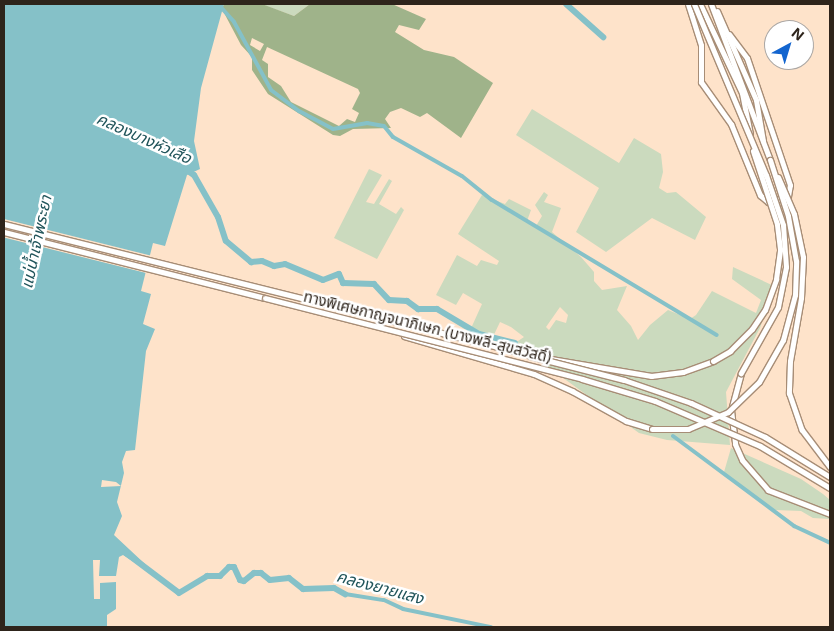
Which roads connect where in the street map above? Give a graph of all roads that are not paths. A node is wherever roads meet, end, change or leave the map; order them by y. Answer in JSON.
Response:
{"nodes":[{"id":1,"x":688,"y":4,"type":"edge"},
{"id":2,"x":694,"y":4,"type":"edge"},
{"id":3,"x":700,"y":4,"type":"edge"},
{"id":4,"x":712,"y":4,"type":"edge"},
{"id":5,"x":729,"y":34,"type":"junction"},
{"id":6,"x":751,"y":142,"type":"junction"},
{"id":7,"x":764,"y":144,"type":"junction"},
{"id":8,"x":770,"y":160,"type":"junction"},
{"id":9,"x":4,"y":224,"type":"edge"},
{"id":10,"x":4,"y":232,"type":"edge"},
{"id":11,"x":374,"y":326,"type":"junction"},
{"id":12,"x":530,"y":356,"type":"junction"},
{"id":13,"x":830,"y":467,"type":"edge"},
{"id":14,"x":830,"y":477,"type":"edge"},
{"id":15,"x":830,"y":488,"type":"edge"},
{"id":16,"x":830,"y":514,"type":"edge"}],
"edges":[{"from":1,"to":5,"type":"highway"},
{"from":2,"to":6,"type":"highway","bridge":true},
{"from":3,"to":6,"type":"highway","bridge":true},
{"from":4,"to":5,"type":"highway"},
{"from":4,"to":7,"type":"highway"},
{"from":5,"to":7,"type":"highway"},
{"from":6,"to":12,"type":"highway","bridge":true},
{"from":6,"to":16,"type":"highway","bridge":true},
{"from":7,"to":8,"type":"highway"},
{"from":8,"to":11,"type":"highway","bridge":true},
{"from":8,"to":13,"type":"highway","bridge":true},
{"from":9,"to":12,"type":"highway","name":"ทางพิเศษกาญจนาภิเษก (บางพลี-สุขสวัสดิ์)"},
{"from":10,"to":11,"type":"highway","name":"ทางพิเศษกาญจนาภิเษก (บางพลี-สุขสวัสดิ์)","bridge":true},
{"from":11,"to":15,"type":"highway","name":"ทางพิเศษกาญจนาภิเษก (บางพลี-สุขสวัสดิ์)","bridge":true},
{"from":12,"to":14,"type":"highway","name":"ทางพิเศษกาญจนาภิเษก (บางพลี-สุขสวัสดิ์)","bridge":true}]}
